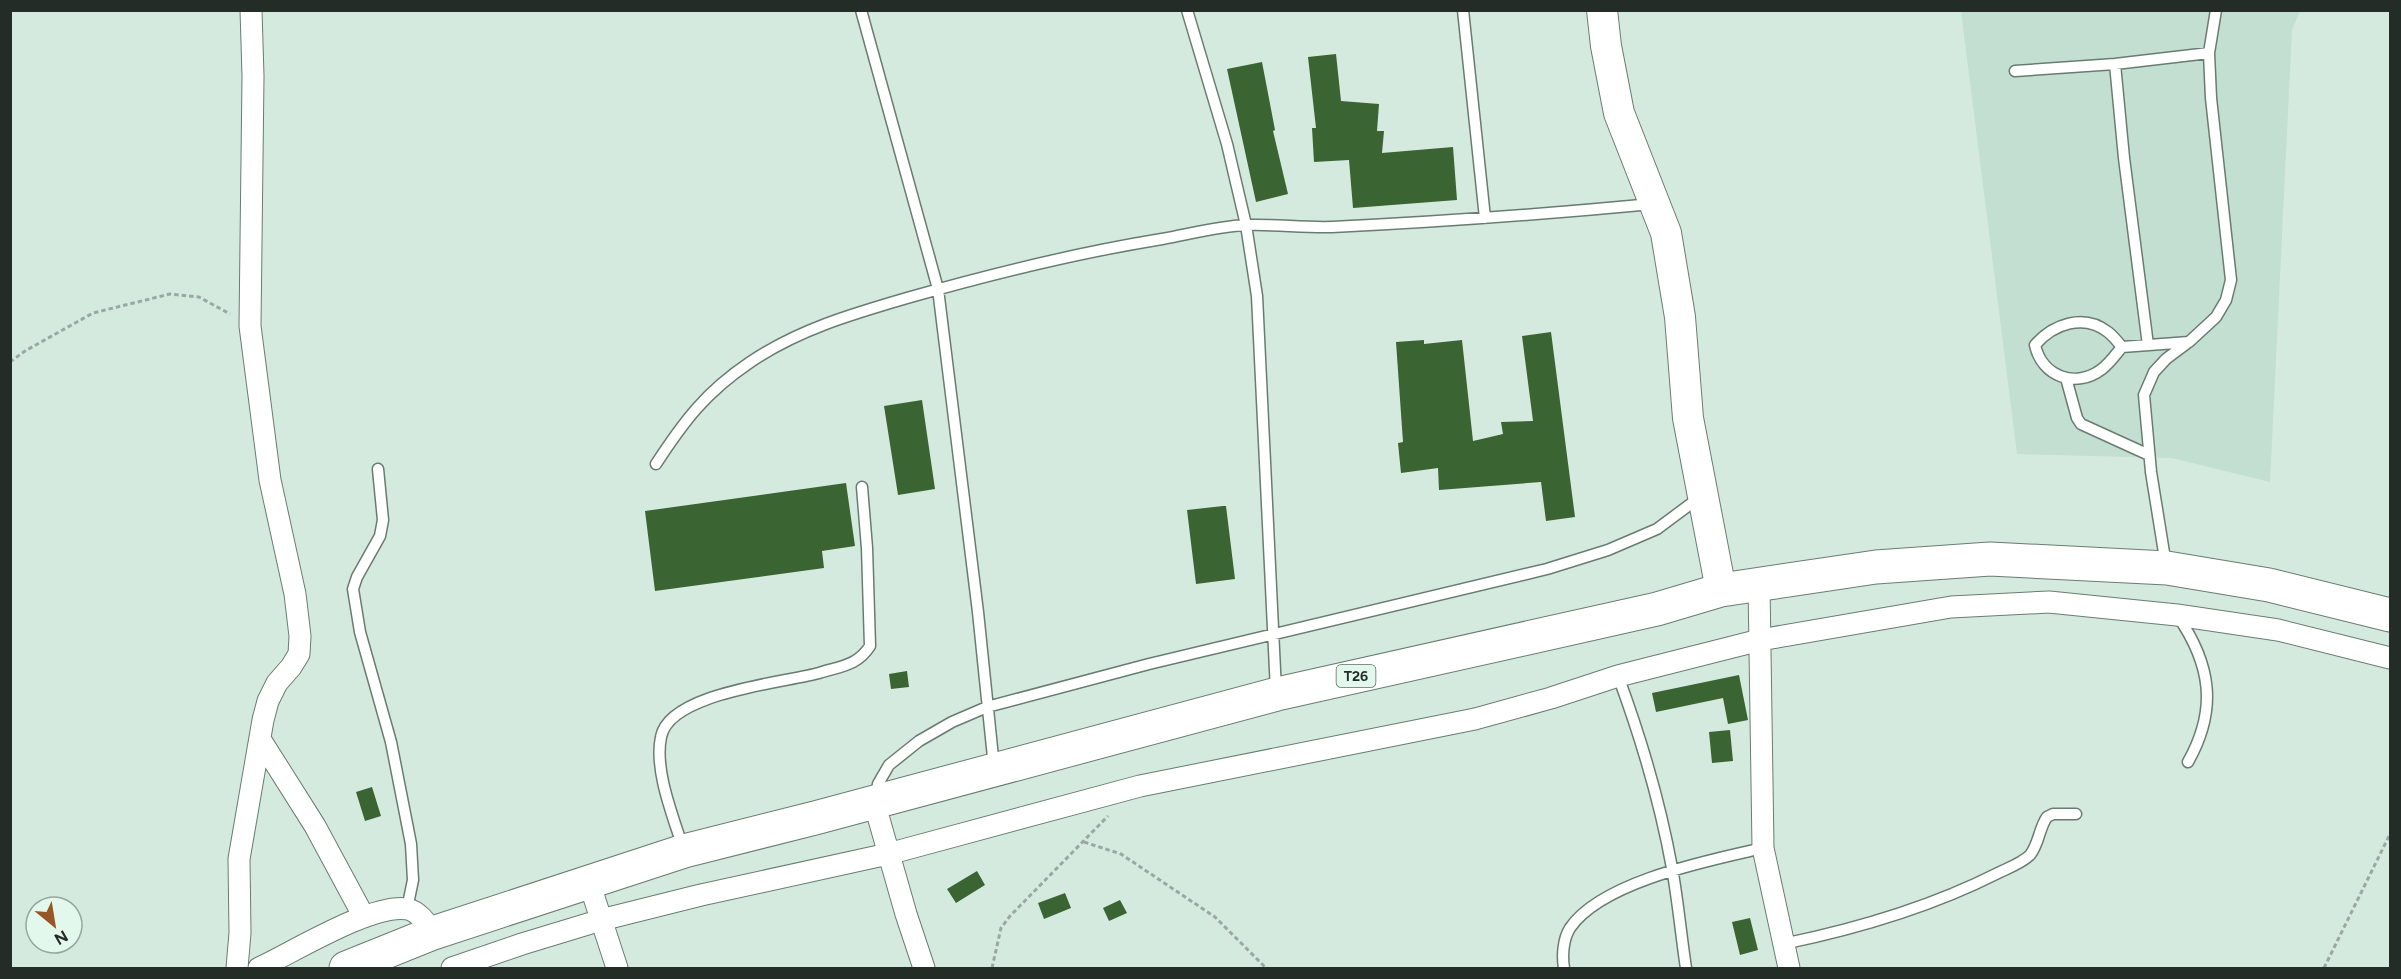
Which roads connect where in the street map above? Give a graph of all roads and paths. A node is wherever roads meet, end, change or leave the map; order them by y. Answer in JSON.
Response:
{"nodes":[{"id":1,"x":251,"y":10,"type":"edge"},
{"id":2,"x":861,"y":10,"type":"edge"},
{"id":3,"x":1187,"y":10,"type":"edge"},
{"id":4,"x":1463,"y":10,"type":"edge"},
{"id":5,"x":1602,"y":10,"type":"edge"},
{"id":6,"x":2216,"y":10,"type":"edge"},
{"id":7,"x":2209,"y":53,"type":"junction"},
{"id":8,"x":2115,"y":64,"type":"junction"},
{"id":9,"x":2014,"y":71,"type":"dead end"},
{"id":10,"x":1652,"y":204,"type":"junction"},
{"id":11,"x":1485,"y":218,"type":"junction"},
{"id":12,"x":1246,"y":225,"type":"junction"},
{"id":13,"x":938,"y":289,"type":"junction"},
{"id":14,"x":250,"y":326,"type":"junction"},
{"id":15,"x":2190,"y":341,"type":"junction"},
{"id":16,"x":2148,"y":345,"type":"junction"},
{"id":17,"x":2122,"y":347,"type":"junction"},
{"id":18,"x":10,"y":362,"type":"edge"},
{"id":19,"x":2066,"y":378,"type":"junction"},
{"id":20,"x":2149,"y":454,"type":"junction"},
{"id":21,"x":656,"y":464,"type":"dead end"},
{"id":22,"x":378,"y":469,"type":"dead end"},
{"id":23,"x":862,"y":487,"type":"dead end"},
{"id":24,"x":1703,"y":494,"type":"junction"},
{"id":25,"x":2167,"y":568,"type":"junction"},
{"id":26,"x":1760,"y":585,"type":"junction"},
{"id":27,"x":1721,"y":590,"type":"junction"},
{"id":28,"x":2177,"y":615,"type":"junction"},
{"id":29,"x":2391,"y":615,"type":"edge"},
{"id":30,"x":1274,"y":635,"type":"junction"},
{"id":31,"x":1760,"y":640,"type":"junction"},
{"id":32,"x":2391,"y":658,"type":"edge"},
{"id":33,"x":1618,"y":676,"type":"junction"},
{"id":34,"x":1277,"y":694,"type":"junction"},
{"id":35,"x":987,"y":707,"type":"junction"},
{"id":36,"x":260,"y":739,"type":"junction"},
{"id":37,"x":2188,"y":762,"type":"dead end"},
{"id":38,"x":994,"y":770,"type":"junction"},
{"id":39,"x":874,"y":802,"type":"junction"},
{"id":40,"x":1112,"y":813,"type":"dead end"},
{"id":41,"x":2076,"y":814,"type":"dead end"},
{"id":42,"x":2391,"y":834,"type":"edge"},
{"id":43,"x":1084,"y":842,"type":"junction"},
{"id":44,"x":1763,"y":848,"type":"junction"},
{"id":45,"x":684,"y":851,"type":"junction"},
{"id":46,"x":888,"y":854,"type":"junction"},
{"id":47,"x":1672,"y":869,"type":"junction"},
{"id":48,"x":589,"y":882,"type":"junction"},
{"id":49,"x":407,"y":909,"type":"junction"},
{"id":50,"x":364,"y":917,"type":"junction"},
{"id":51,"x":601,"y":920,"type":"junction"},
{"id":52,"x":433,"y":933,"type":"junction"},
{"id":53,"x":1783,"y":944,"type":"junction"},
{"id":54,"x":237,"y":969,"type":"edge"},
{"id":55,"x":259,"y":969,"type":"edge"},
{"id":56,"x":346,"y":969,"type":"edge"},
{"id":57,"x":452,"y":969,"type":"edge"},
{"id":58,"x":617,"y":969,"type":"edge"},
{"id":59,"x":924,"y":969,"type":"edge"},
{"id":60,"x":992,"y":969,"type":"edge"},
{"id":61,"x":1266,"y":969,"type":"edge"},
{"id":62,"x":1564,"y":969,"type":"edge"},
{"id":63,"x":1686,"y":969,"type":"edge"},
{"id":64,"x":1788,"y":969,"type":"edge"},
{"id":65,"x":2324,"y":969,"type":"edge"}],
"edges":[{"from":1,"to":14,"type":"street"},
{"from":2,"to":13,"type":"lane"},
{"from":3,"to":12,"type":"lane"},
{"from":4,"to":11,"type":"lane"},
{"from":5,"to":10,"type":"street"},
{"from":6,"to":7,"type":"lane"},
{"from":7,"to":8,"type":"lane"},
{"from":7,"to":15,"type":"lane"},
{"from":8,"to":9,"type":"lane"},
{"from":8,"to":16,"type":"lane"},
{"from":10,"to":11,"type":"lane"},
{"from":10,"to":24,"type":"street"},
{"from":11,"to":12,"type":"lane"},
{"from":12,"to":13,"type":"lane"},
{"from":12,"to":30,"type":"lane"},
{"from":13,"to":21,"type":"lane"},
{"from":13,"to":35,"type":"lane"},
{"from":14,"to":18,"type":"path"},
{"from":14,"to":36,"type":"street"},
{"from":15,"to":16,"type":"lane"},
{"from":15,"to":20,"type":"lane"},
{"from":16,"to":17,"type":"lane"},
{"from":17,"to":19,"type":"lane"},
{"from":17,"to":19,"type":"lane"},
{"from":19,"to":20,"type":"lane"},
{"from":20,"to":25,"type":"lane"},
{"from":22,"to":49,"type":"lane"},
{"from":23,"to":45,"type":"lane"},
{"from":24,"to":27,"type":"street"},
{"from":24,"to":30,"type":"lane"},
{"from":25,"to":26,"type":"highway","number":"T26"},
{"from":25,"to":29,"type":"highway","number":"T26"},
{"from":26,"to":27,"type":"highway","number":"T26"},
{"from":26,"to":31,"type":"street"},
{"from":27,"to":34,"type":"highway","number":"T26"},
{"from":28,"to":31,"type":"street"},
{"from":28,"to":32,"type":"street"},
{"from":28,"to":37,"type":"lane"},
{"from":30,"to":34,"type":"lane"},
{"from":30,"to":35,"type":"lane"},
{"from":31,"to":33,"type":"street"},
{"from":31,"to":44,"type":"street"},
{"from":33,"to":46,"type":"street"},
{"from":33,"to":47,"type":"lane"},
{"from":34,"to":38,"type":"highway","number":"T26"},
{"from":35,"to":38,"type":"lane"},
{"from":35,"to":39,"type":"lane"},
{"from":36,"to":50,"type":"street"},
{"from":36,"to":54,"type":"street"},
{"from":38,"to":39,"type":"highway","number":"T26"},
{"from":39,"to":45,"type":"highway","number":"T26"},
{"from":39,"to":46,"type":"street"},
{"from":40,"to":43,"type":"path"},
{"from":41,"to":53,"type":"lane"},
{"from":42,"to":65,"type":"path"},
{"from":43,"to":60,"type":"path"},
{"from":43,"to":61,"type":"path"},
{"from":44,"to":47,"type":"lane"},
{"from":44,"to":53,"type":"street"},
{"from":45,"to":48,"type":"highway","number":"T26"},
{"from":46,"to":51,"type":"street"},
{"from":46,"to":59,"type":"street"},
{"from":47,"to":62,"type":"lane"},
{"from":47,"to":63,"type":"lane"},
{"from":48,"to":51,"type":"street"},
{"from":48,"to":52,"type":"highway","number":"T26"},
{"from":49,"to":50,"type":"street"},
{"from":49,"to":52,"type":"street"},
{"from":50,"to":55,"type":"street"},
{"from":51,"to":57,"type":"street"},
{"from":51,"to":58,"type":"street"},
{"from":52,"to":56,"type":"highway","number":"T26"},
{"from":53,"to":64,"type":"street"}]}
